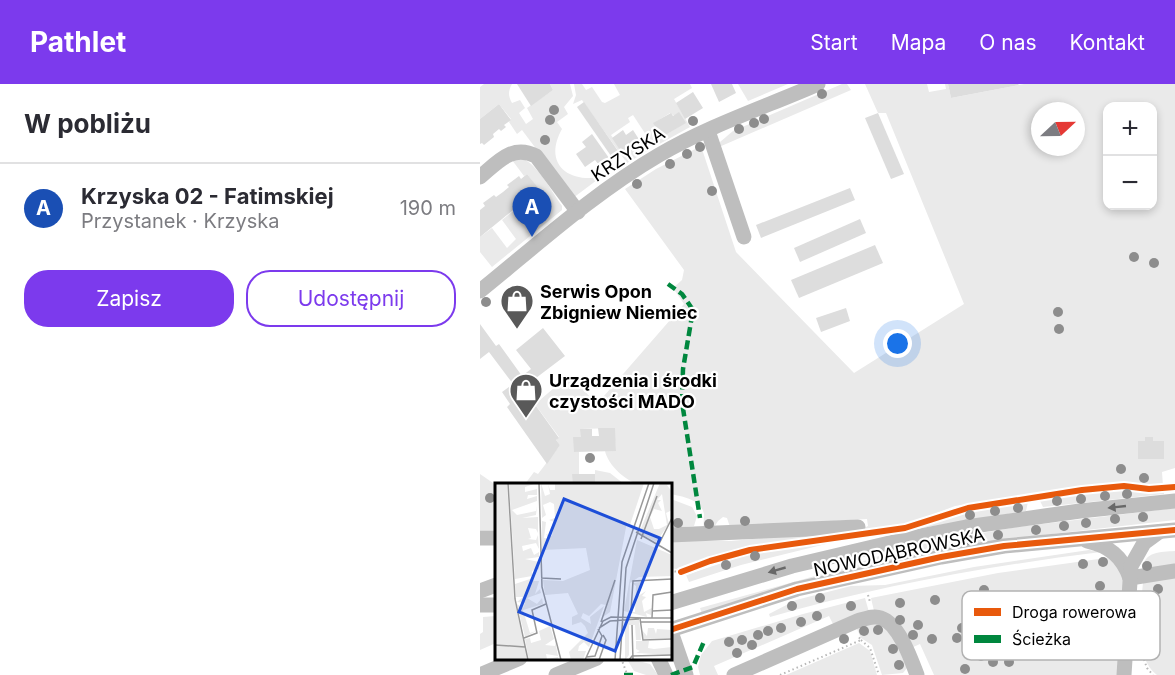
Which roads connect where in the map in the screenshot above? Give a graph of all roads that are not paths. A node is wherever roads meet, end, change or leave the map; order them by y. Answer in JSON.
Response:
{"nodes":[{"id":1,"x":818,"y":84,"type":"edge"},
{"id":2,"x":708,"y":131,"type":"junction"},
{"id":3,"x":480,"y":177,"type":"edge"},
{"id":4,"x":578,"y":212,"type":"junction"},
{"id":5,"x":744,"y":237,"type":"dead end"},
{"id":6,"x":480,"y":291,"type":"edge"},
{"id":7,"x":1175,"y":501,"type":"edge"},
{"id":8,"x":858,"y":527,"type":"dead end"},
{"id":9,"x":1168,"y":530,"type":"edge"},
{"id":10,"x":672,"y":535,"type":"edge"},
{"id":11,"x":1074,"y":539,"type":"junction"},
{"id":12,"x":1175,"y":571,"type":"edge"},
{"id":13,"x":1130,"y":578,"type":"junction"},
{"id":14,"x":495,"y":579,"type":"edge"},
{"id":15,"x":480,"y":580,"type":"edge"},
{"id":16,"x":495,"y":585,"type":"edge"},
{"id":17,"x":480,"y":591,"type":"edge"},
{"id":18,"x":1129,"y":591,"type":"edge"},
{"id":19,"x":672,"y":602,"type":"edge"},
{"id":20,"x":495,"y":605,"type":"edge"},
{"id":21,"x":480,"y":606,"type":"edge"},
{"id":22,"x":672,"y":630,"type":"edge"},
{"id":23,"x":672,"y":633,"type":"edge"},
{"id":24,"x":515,"y":660,"type":"edge"},
{"id":25,"x":592,"y":660,"type":"edge"},
{"id":26,"x":659,"y":660,"type":"edge"},
{"id":27,"x":1125,"y":660,"type":"edge"},
{"id":28,"x":480,"y":675,"type":"edge"},
{"id":29,"x":556,"y":675,"type":"edge"},
{"id":30,"x":666,"y":675,"type":"edge"},
{"id":31,"x":686,"y":675,"type":"edge"},
{"id":32,"x":734,"y":675,"type":"edge"},
{"id":33,"x":917,"y":675,"type":"edge"},
{"id":34,"x":1124,"y":675,"type":"edge"}],
"edges":[{"from":1,"to":2,"type":"street","name":"KRZYSKA"},
{"from":2,"to":4,"type":"street","name":"KRZYSKA"},
{"from":2,"to":5,"type":"street"},
{"from":3,"to":4,"type":"street"},
{"from":4,"to":6,"type":"street","name":"KRZYSKA"},
{"from":7,"to":19,"type":"street","name":"NOWODĄBROWSKA","one_way":true},
{"from":8,"to":10,"type":"street"},
{"from":9,"to":11,"type":"street","name":"NOWODĄBROWSKA"},
{"from":9,"to":13,"type":"street","name":"NOWODĄBROWSKA"},
{"from":11,"to":13,"type":"street","name":"NOWODĄBROWSKA"},
{"from":11,"to":22,"type":"street","name":"NOWODĄBROWSKA"},
{"from":12,"to":13,"type":"street"},
{"from":13,"to":18,"type":"street","name":"NOWODĄBROWSKA"},
{"from":14,"to":15,"type":"street"},
{"from":16,"to":17,"type":"street"},
{"from":20,"to":21,"type":"street"},
{"from":23,"to":31,"type":"street"},
{"from":24,"to":28,"type":"street"},
{"from":25,"to":29,"type":"street"},
{"from":26,"to":30,"type":"street"},
{"from":27,"to":34,"type":"street","name":"NOWODĄBROWSKA"},
{"from":32,"to":33,"type":"street"}]}
